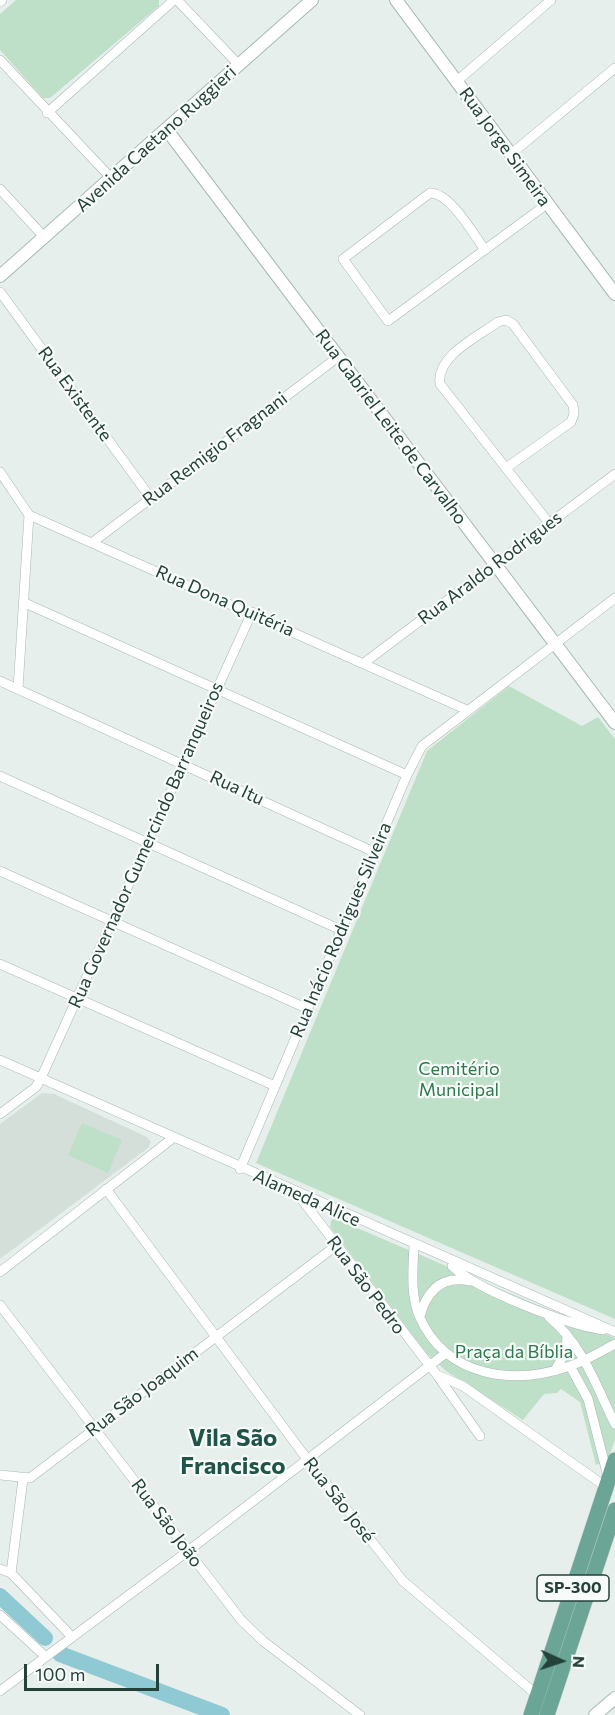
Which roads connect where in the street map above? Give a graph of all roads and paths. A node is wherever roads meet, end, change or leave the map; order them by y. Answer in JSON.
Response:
{"nodes":[{"id":1,"x":176,"y":0,"type":"edge"},
{"id":2,"x":312,"y":0,"type":"edge"},
{"id":3,"x":396,"y":0,"type":"edge"},
{"id":4,"x":551,"y":0,"type":"edge"},
{"id":5,"x":298,"y":4,"type":"edge"},
{"id":6,"x":0,"y":60,"type":"edge"},
{"id":7,"x":239,"y":65,"type":"junction"},
{"id":8,"x":615,"y":68,"type":"edge"},
{"id":9,"x":457,"y":81,"type":"junction"},
{"id":10,"x":47,"y":113,"type":"junction"},
{"id":11,"x":167,"y":130,"type":"junction"},
{"id":12,"x":511,"y":154,"type":"junction"},
{"id":13,"x":112,"y":179,"type":"junction"},
{"id":14,"x":0,"y":189,"type":"edge"},
{"id":15,"x":547,"y":204,"type":"junction"},
{"id":16,"x":45,"y":238,"type":"junction"},
{"id":17,"x":484,"y":250,"type":"junction"},
{"id":18,"x":0,"y":276,"type":"edge"},
{"id":19,"x":0,"y":292,"type":"edge"},
{"id":20,"x":615,"y":294,"type":"edge"},
{"id":21,"x":338,"y":357,"type":"junction"},
{"id":22,"x":506,"y":468,"type":"junction"},
{"id":23,"x":0,"y":472,"type":"edge"},
{"id":24,"x":615,"y":474,"type":"edge"},
{"id":25,"x":150,"y":497,"type":"junction"},
{"id":26,"x":29,"y":514,"type":"junction"},
{"id":27,"x":549,"y":524,"type":"junction"},
{"id":28,"x":93,"y":542,"type":"junction"},
{"id":29,"x":495,"y":564,"type":"junction"},
{"id":30,"x":615,"y":598,"type":"edge"},
{"id":31,"x":25,"y":603,"type":"junction"},
{"id":32,"x":252,"y":612,"type":"junction"},
{"id":33,"x":554,"y":643,"type":"junction"},
{"id":34,"x":364,"y":663,"type":"junction"},
{"id":35,"x":0,"y":681,"type":"edge"},
{"id":36,"x":217,"y":688,"type":"junction"},
{"id":37,"x":18,"y":689,"type":"junction"},
{"id":38,"x":467,"y":710,"type":"junction"},
{"id":39,"x":613,"y":717,"type":"edge"},
{"id":40,"x":183,"y":763,"type":"junction"},
{"id":41,"x":407,"y":775,"type":"junction"},
{"id":42,"x":0,"y":776,"type":"edge"},
{"id":43,"x":147,"y":842,"type":"junction"},
{"id":44,"x":374,"y":852,"type":"junction"},
{"id":45,"x":0,"y":871,"type":"edge"},
{"id":46,"x":112,"y":920,"type":"junction"},
{"id":47,"x":341,"y":930,"type":"junction"},
{"id":48,"x":0,"y":964,"type":"edge"},
{"id":49,"x":77,"y":997,"type":"junction"},
{"id":50,"x":308,"y":1009,"type":"junction"},
{"id":51,"x":0,"y":1060,"type":"edge"},
{"id":52,"x":41,"y":1078,"type":"junction"},
{"id":53,"x":275,"y":1086,"type":"junction"},
{"id":54,"x":0,"y":1114,"type":"edge"},
{"id":55,"x":173,"y":1138,"type":"junction"},
{"id":56,"x":240,"y":1169,"type":"junction"},
{"id":57,"x":106,"y":1189,"type":"junction"},
{"id":58,"x":298,"y":1194,"type":"junction"},
{"id":59,"x":336,"y":1245,"type":"junction"},
{"id":60,"x":414,"y":1245,"type":"junction"},
{"id":61,"x":446,"y":1260,"type":"junction"},
{"id":62,"x":0,"y":1272,"type":"edge"},
{"id":63,"x":472,"y":1281,"type":"junction"},
{"id":64,"x":0,"y":1305,"type":"edge"},
{"id":65,"x":543,"y":1312,"type":"junction"},
{"id":66,"x":420,"y":1318,"type":"junction"},
{"id":67,"x":615,"y":1332,"type":"edge"},
{"id":68,"x":567,"y":1335,"type":"junction"},
{"id":69,"x":215,"y":1337,"type":"junction"},
{"id":70,"x":615,"y":1344,"type":"edge"},
{"id":71,"x":446,"y":1353,"type":"junction"},
{"id":72,"x":585,"y":1360,"type":"junction"},
{"id":73,"x":428,"y":1366,"type":"junction"},
{"id":74,"x":570,"y":1366,"type":"junction"},
{"id":75,"x":555,"y":1370,"type":"junction"},
{"id":76,"x":437,"y":1375,"type":"junction"},
{"id":77,"x":594,"y":1419,"type":"junction"},
{"id":78,"x":613,"y":1420,"type":"edge"},
{"id":79,"x":94,"y":1428,"type":"junction"},
{"id":80,"x":480,"y":1436,"type":"dead end"},
{"id":81,"x":307,"y":1459,"type":"junction"},
{"id":82,"x":615,"y":1460,"type":"edge"},
{"id":83,"x":0,"y":1475,"type":"edge"},
{"id":84,"x":23,"y":1479,"type":"junction"},
{"id":85,"x":607,"y":1483,"type":"junction"},
{"id":86,"x":615,"y":1510,"type":"edge"},
{"id":87,"x":188,"y":1551,"type":"junction"},
{"id":88,"x":0,"y":1569,"type":"edge"},
{"id":89,"x":11,"y":1573,"type":"junction"},
{"id":90,"x":0,"y":1615,"type":"edge"},
{"id":91,"x":72,"y":1638,"type":"junction"},
{"id":92,"x":46,"y":1657,"type":"junction"},
{"id":93,"x":0,"y":1690,"type":"edge"},
{"id":94,"x":538,"y":1696,"type":"junction"},
{"id":95,"x":615,"y":1698,"type":"edge"},
{"id":96,"x":360,"y":1715,"type":"edge"},
{"id":97,"x":531,"y":1715,"type":"edge"},
{"id":98,"x":547,"y":1715,"type":"edge"},
{"id":99,"x":595,"y":1715,"type":"edge"}],
"edges":[{"from":1,"to":7,"type":"street"},
{"from":1,"to":10,"type":"street"},
{"from":2,"to":5,"type":"street","name":"Avenida Caetano Ruggieri"},
{"from":3,"to":9,"type":"street","name":"Rua Jorge Simeira"},
{"from":4,"to":9,"type":"street"},
{"from":5,"to":7,"type":"street","name":"Avenida Caetano Ruggieri"},
{"from":6,"to":10,"type":"street"},
{"from":7,"to":11,"type":"street","name":"Avenida Caetano Ruggieri"},
{"from":8,"to":12,"type":"street"},
{"from":9,"to":12,"type":"street","name":"Rua Jorge Simeira"},
{"from":10,"to":13,"type":"street"},
{"from":11,"to":13,"type":"street","name":"Avenida Caetano Ruggieri"},
{"from":11,"to":21,"type":"street","name":"Rua Gabriel Leite de Carvalho"},
{"from":12,"to":15,"type":"street","name":"Rua Jorge Simeira"},
{"from":13,"to":16,"type":"street","name":"Avenida Caetano Ruggieri"},
{"from":14,"to":16,"type":"street"},
{"from":15,"to":17,"type":"street"},
{"from":15,"to":20,"type":"street","name":"Rua Jorge Simeira"},
{"from":16,"to":18,"type":"street","name":"Avenida Caetano Ruggieri"},
{"from":17,"to":17,"type":"street"},
{"from":19,"to":25,"type":"street","name":"Rua Existente"},
{"from":21,"to":25,"type":"street","name":"Rua Remigio Fragnani"},
{"from":21,"to":29,"type":"street","name":"Rua Gabriel Leite de Carvalho"},
{"from":22,"to":22,"type":"street"},
{"from":22,"to":27,"type":"street"},
{"from":23,"to":26,"type":"street"},
{"from":24,"to":27,"type":"street","name":"Rua Araldo Rodrigues"},
{"from":25,"to":28,"type":"street","name":"Rua Remigio Fragnani"},
{"from":26,"to":28,"type":"street","name":"Rua Dona Quitéria"},
{"from":26,"to":31,"type":"street"},
{"from":27,"to":29,"type":"street","name":"Rua Araldo Rodrigues"},
{"from":28,"to":32,"type":"street","name":"Rua Dona Quitéria"},
{"from":29,"to":33,"type":"street","name":"Rua Gabriel Leite de Carvalho"},
{"from":29,"to":34,"type":"street","name":"Rua Araldo Rodrigues"},
{"from":30,"to":33,"type":"street","name":"Rua Inácio Rodrigues Silveira"},
{"from":31,"to":36,"type":"street"},
{"from":31,"to":37,"type":"street"},
{"from":32,"to":34,"type":"street","name":"Rua Dona Quitéria"},
{"from":32,"to":36,"type":"street","name":"Rua Governador Gumercindo Barranqueiros"},
{"from":33,"to":38,"type":"street","name":"Rua Inácio Rodrigues Silveira"},
{"from":33,"to":39,"type":"street","name":"Rua Gabriel Leite de Carvalho"},
{"from":34,"to":38,"type":"street","name":"Rua Dona Quitéria"},
{"from":35,"to":37,"type":"street","name":"Rua Itu"},
{"from":36,"to":40,"type":"street","name":"Rua Governador Gumercindo Barranqueiros"},
{"from":36,"to":41,"type":"street"},
{"from":37,"to":40,"type":"street","name":"Rua Itu"},
{"from":38,"to":41,"type":"street","name":"Rua Inácio Rodrigues Silveira"},
{"from":40,"to":43,"type":"street","name":"Rua Governador Gumercindo Barranqueiros"},
{"from":40,"to":44,"type":"street","name":"Rua Itu"},
{"from":41,"to":44,"type":"street","name":"Rua Inácio Rodrigues Silveira"},
{"from":42,"to":43,"type":"street"},
{"from":43,"to":46,"type":"street","name":"Rua Governador Gumercindo Barranqueiros"},
{"from":43,"to":47,"type":"street"},
{"from":44,"to":47,"type":"street","name":"Rua Inácio Rodrigues Silveira"},
{"from":45,"to":46,"type":"street"},
{"from":46,"to":49,"type":"street","name":"Rua Governador Gumercindo Barranqueiros"},
{"from":46,"to":50,"type":"street"},
{"from":47,"to":50,"type":"street","name":"Rua Inácio Rodrigues Silveira"},
{"from":48,"to":49,"type":"street"},
{"from":49,"to":52,"type":"street","name":"Rua Governador Gumercindo Barranqueiros"},
{"from":49,"to":53,"type":"street"},
{"from":50,"to":53,"type":"street","name":"Rua Inácio Rodrigues Silveira"},
{"from":51,"to":52,"type":"street","name":"Alameda Alice"},
{"from":52,"to":54,"type":"street"},
{"from":52,"to":55,"type":"street","name":"Alameda Alice"},
{"from":53,"to":56,"type":"street","name":"Rua Inácio Rodrigues Silveira"},
{"from":55,"to":56,"type":"street","name":"Alameda Alice"},
{"from":55,"to":57,"type":"street"},
{"from":56,"to":58,"type":"street","name":"Alameda Alice"},
{"from":57,"to":62,"type":"street"},
{"from":57,"to":69,"type":"street","name":"Rua São José"},
{"from":58,"to":59,"type":"street","name":"Rua São Pedro"},
{"from":58,"to":60,"type":"street","name":"Alameda Alice"},
{"from":59,"to":69,"type":"street","name":"Rua São Joaquim"},
{"from":59,"to":73,"type":"street","name":"Rua São Pedro"},
{"from":60,"to":61,"type":"street","name":"Alameda Alice"},
{"from":60,"to":66,"type":"street"},
{"from":61,"to":63,"type":"street"},
{"from":61,"to":67,"type":"street","name":"Alameda Alice"},
{"from":63,"to":65,"type":"street"},
{"from":63,"to":66,"type":"street"},
{"from":64,"to":79,"type":"street","name":"Rua São João"},
{"from":65,"to":67,"type":"street"},
{"from":65,"to":68,"type":"street"},
{"from":66,"to":71,"type":"street"},
{"from":68,"to":72,"type":"street"},
{"from":68,"to":75,"type":"street"},
{"from":69,"to":79,"type":"street","name":"Rua São Joaquim"},
{"from":69,"to":81,"type":"street","name":"Rua São José"},
{"from":70,"to":72,"type":"street"},
{"from":71,"to":73,"type":"street"},
{"from":71,"to":75,"type":"street"},
{"from":72,"to":74,"type":"street"},
{"from":72,"to":78,"type":"street"},
{"from":73,"to":76,"type":"street","name":"Rua São Pedro"},
{"from":73,"to":81,"type":"street"},
{"from":74,"to":75,"type":"street"},
{"from":74,"to":77,"type":"street"},
{"from":76,"to":80,"type":"street","name":"Rua São Pedro"},
{"from":76,"to":85,"type":"street","name":"Rua São Pedro"},
{"from":77,"to":78,"type":"street"},
{"from":77,"to":85,"type":"street"},
{"from":79,"to":84,"type":"street","name":"Rua São Joaquim"},
{"from":79,"to":87,"type":"street","name":"Rua São João"},
{"from":81,"to":87,"type":"street"},
{"from":81,"to":94,"type":"street","name":"Rua São José"},
{"from":82,"to":85,"type":"main road","number":"SP-300"},
{"from":83,"to":84,"type":"street"},
{"from":84,"to":89,"type":"street"},
{"from":85,"to":94,"type":"main road","number":"SP-300"},
{"from":86,"to":98,"type":"main road","number":"SP-300"},
{"from":87,"to":91,"type":"street"},
{"from":87,"to":96,"type":"street","name":"Rua São João"},
{"from":88,"to":89,"type":"street"},
{"from":89,"to":91,"type":"street"},
{"from":90,"to":92,"type":"street"},
{"from":91,"to":92,"type":"street"},
{"from":92,"to":93,"type":"street"},
{"from":94,"to":97,"type":"main road","number":"SP-300"},
{"from":94,"to":98,"type":"street"},
{"from":95,"to":99,"type":"street"}]}
